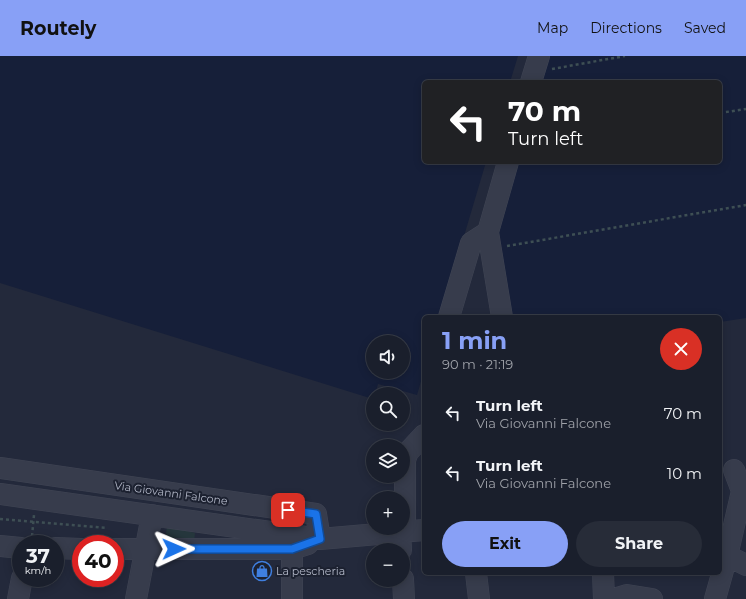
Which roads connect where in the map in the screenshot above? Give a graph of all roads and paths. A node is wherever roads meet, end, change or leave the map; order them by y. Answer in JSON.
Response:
{"nodes":[{"id":1,"x":624,"y":56,"type":"edge"},
{"id":2,"x":539,"y":69,"type":"edge"},
{"id":3,"x":746,"y":108,"type":"edge"},
{"id":4,"x":722,"y":113,"type":"edge"},
{"id":5,"x":508,"y":164,"type":"edge"},
{"id":6,"x":746,"y":205,"type":"edge"},
{"id":7,"x":494,"y":239,"type":"junction"},
{"id":8,"x":450,"y":315,"type":"edge"},
{"id":9,"x":502,"y":315,"type":"edge"},
{"id":10,"x":422,"y":437,"type":"edge"},
{"id":11,"x":422,"y":448,"type":"edge"},
{"id":12,"x":410,"y":450,"type":"edge"},
{"id":13,"x":410,"y":466,"type":"edge"},
{"id":14,"x":0,"y":468,"type":"edge"},
{"id":15,"x":734,"y":470,"type":"edge"},
{"id":16,"x":405,"y":483,"type":"edge"},
{"id":17,"x":744,"y":492,"type":"edge"},
{"id":18,"x":0,"y":494,"type":"edge"},
{"id":19,"x":36,"y":499,"type":"junction"},
{"id":20,"x":152,"y":515,"type":"junction"},
{"id":21,"x":206,"y":523,"type":"junction"},
{"id":22,"x":28,"y":535,"type":"edge"},
{"id":23,"x":408,"y":536,"type":"edge"},
{"id":24,"x":320,"y":539,"type":"junction"},
{"id":25,"x":292,"y":542,"type":"junction"},
{"id":26,"x":12,"y":544,"type":"edge"},
{"id":27,"x":0,"y":546,"type":"edge"},
{"id":28,"x":203,"y":548,"type":"junction"},
{"id":29,"x":124,"y":549,"type":"edge"},
{"id":30,"x":146,"y":549,"type":"junction"},
{"id":31,"x":724,"y":554,"type":"edge"},
{"id":32,"x":722,"y":564,"type":"edge"},
{"id":33,"x":746,"y":565,"type":"edge"},
{"id":34,"x":476,"y":575,"type":"edge"},
{"id":35,"x":603,"y":575,"type":"edge"},
{"id":36,"x":720,"y":575,"type":"edge"},
{"id":37,"x":20,"y":587,"type":"edge"},
{"id":38,"x":403,"y":587,"type":"edge"},
{"id":39,"x":18,"y":599,"type":"edge"},
{"id":40,"x":136,"y":599,"type":"edge"},
{"id":41,"x":292,"y":599,"type":"edge"},
{"id":42,"x":404,"y":599,"type":"edge"},
{"id":43,"x":479,"y":599,"type":"edge"},
{"id":44,"x":604,"y":599,"type":"edge"},
{"id":45,"x":614,"y":599,"type":"edge"},
{"id":46,"x":652,"y":599,"type":"edge"},
{"id":47,"x":715,"y":599,"type":"edge"}],
"edges":[{"from":1,"to":2,"type":"path"},
{"from":3,"to":4,"type":"path"},
{"from":5,"to":7,"type":"street"},
{"from":6,"to":7,"type":"path"},
{"from":7,"to":8,"type":"street"},
{"from":7,"to":9,"type":"street"},
{"from":10,"to":12,"type":"street"},
{"from":11,"to":13,"type":"street"},
{"from":14,"to":24,"type":"street","name":"Via Giovanni Falcone"},
{"from":15,"to":17,"type":"street"},
{"from":16,"to":23,"type":"street"},
{"from":17,"to":31,"type":"street"},
{"from":18,"to":19,"type":"street"},
{"from":19,"to":20,"type":"street"},
{"from":19,"to":22,"type":"path"},
{"from":20,"to":21,"type":"street"},
{"from":20,"to":30,"type":"street"},
{"from":21,"to":25,"type":"street"},
{"from":21,"to":28,"type":"street"},
{"from":23,"to":24,"type":"street"},
{"from":24,"to":25,"type":"street"},
{"from":25,"to":28,"type":"street"},
{"from":25,"to":41,"type":"street"},
{"from":26,"to":27,"type":"street"},
{"from":28,"to":30,"type":"street"},
{"from":29,"to":30,"type":"street"},
{"from":30,"to":40,"type":"street"},
{"from":31,"to":32,"type":"street"},
{"from":31,"to":33,"type":"street"},
{"from":34,"to":43,"type":"street"},
{"from":35,"to":44,"type":"street"},
{"from":36,"to":47,"type":"street"},
{"from":37,"to":39,"type":"street"},
{"from":38,"to":42,"type":"street"},
{"from":45,"to":46,"type":"street"}]}
